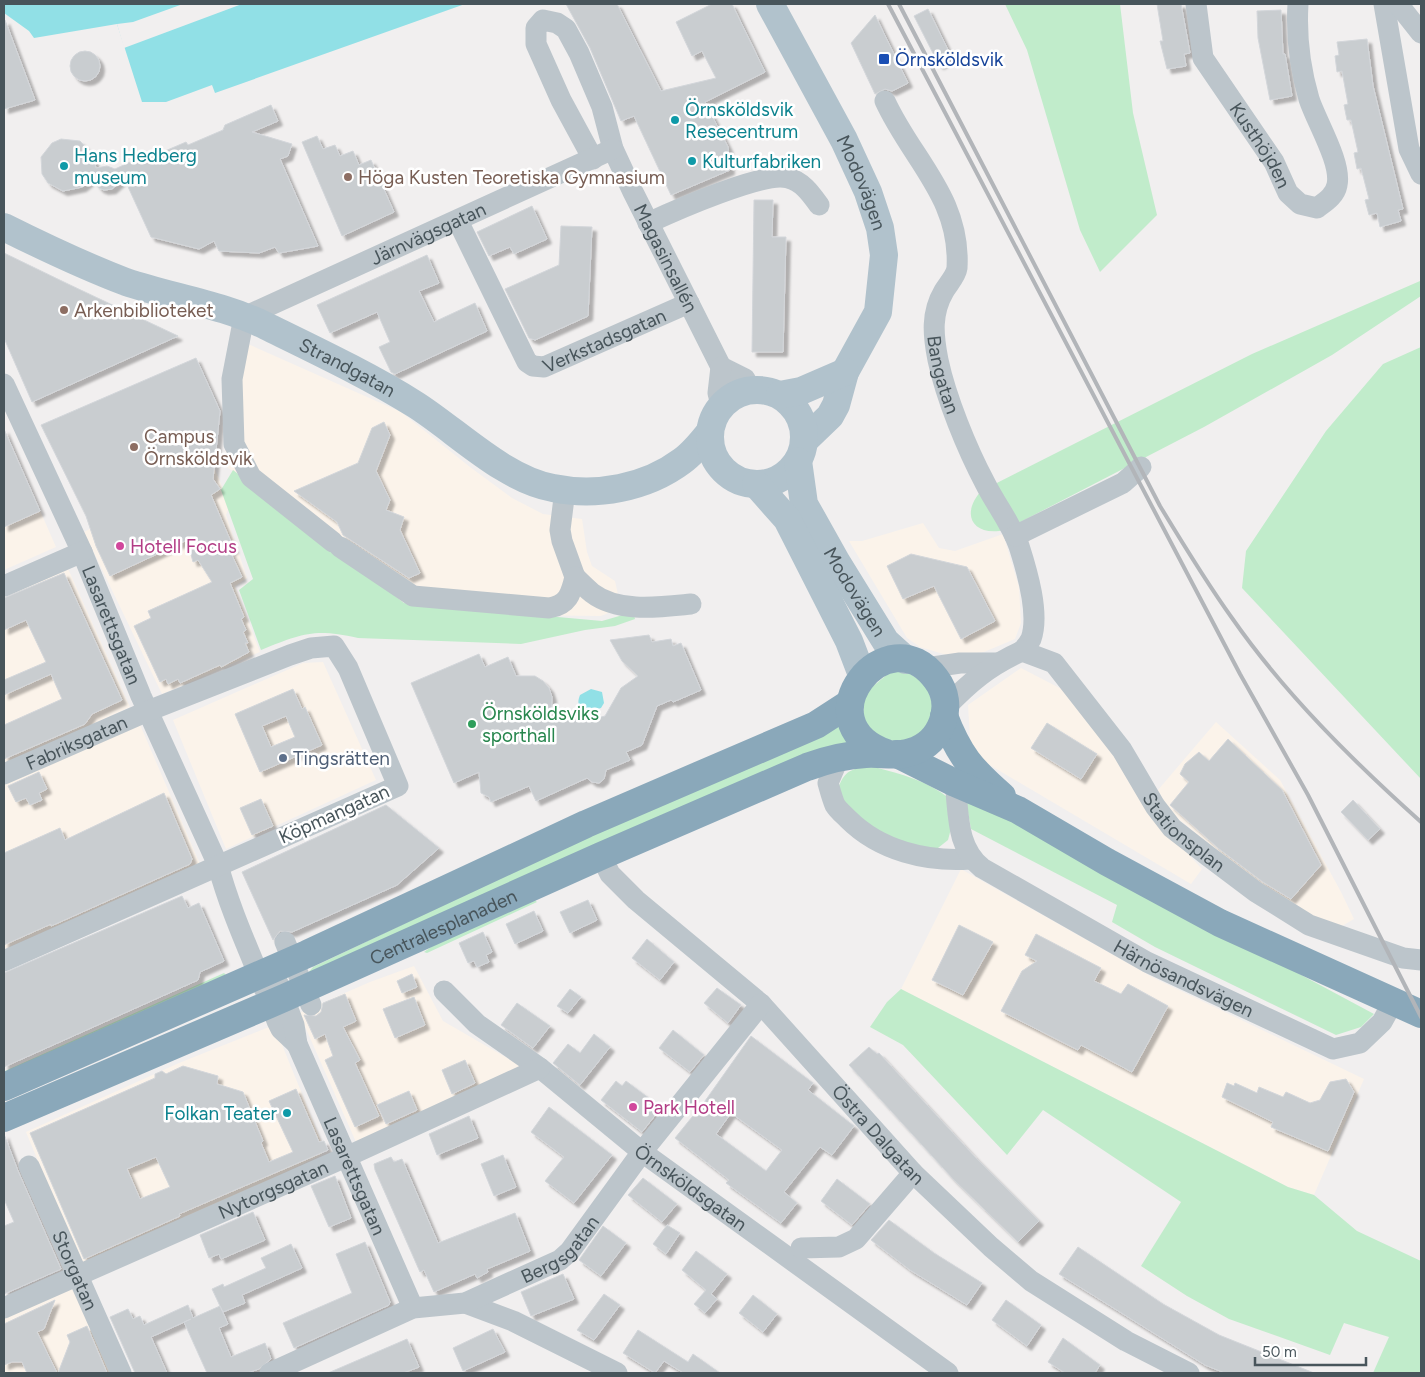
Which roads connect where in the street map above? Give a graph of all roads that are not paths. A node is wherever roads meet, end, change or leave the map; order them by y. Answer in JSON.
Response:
{"nodes":[{"id":1,"x":770,"y":4,"type":"edge"},
{"id":2,"x":1196,"y":4,"type":"edge"},
{"id":3,"x":1298,"y":4,"type":"edge"},
{"id":4,"x":1384,"y":4,"type":"edge"},
{"id":5,"x":1398,"y":4,"type":"edge"},
{"id":6,"x":1421,"y":33,"type":"edge"},
{"id":7,"x":885,"y":101,"type":"dead end"},
{"id":8,"x":614,"y":149,"type":"junction"},
{"id":9,"x":593,"y":159,"type":"junction"},
{"id":10,"x":1421,"y":174,"type":"edge"},
{"id":11,"x":819,"y":205,"type":"dead end"},
{"id":12,"x":458,"y":220,"type":"junction"},
{"id":13,"x":648,"y":222,"type":"junction"},
{"id":14,"x":4,"y":227,"type":"edge"},
{"id":15,"x":689,"y":304,"type":"junction"},
{"id":16,"x":244,"y":317,"type":"junction"},
{"id":17,"x":721,"y":367,"type":"junction"},
{"id":18,"x":846,"y":372,"type":"junction"},
{"id":19,"x":4,"y":384,"type":"edge"},
{"id":20,"x":751,"y":390,"type":"junction"},
{"id":21,"x":780,"y":395,"type":"junction"},
{"id":22,"x":721,"y":406,"type":"junction"},
{"id":23,"x":13,"y":424,"type":"edge"},
{"id":24,"x":709,"y":433,"type":"junction"},
{"id":25,"x":801,"y":451,"type":"junction"},
{"id":26,"x":681,"y":462,"type":"junction"},
{"id":27,"x":1141,"y":467,"type":"dead end"},
{"id":28,"x":727,"y":474,"type":"junction"},
{"id":29,"x":756,"y":484,"type":"junction"},
{"id":30,"x":565,"y":490,"type":"junction"},
{"id":31,"x":1016,"y":536,"type":"junction"},
{"id":32,"x":82,"y":552,"type":"junction"},
{"id":33,"x":575,"y":576,"type":"junction"},
{"id":34,"x":4,"y":586,"type":"edge"},
{"id":35,"x":691,"y":604,"type":"dead end"},
{"id":36,"x":1022,"y":651,"type":"junction"},
{"id":37,"x":997,"y":663,"type":"junction"},
{"id":38,"x":916,"y":664,"type":"junction"},
{"id":39,"x":862,"y":675,"type":"junction"},
{"id":40,"x":850,"y":703,"type":"junction"},
{"id":41,"x":148,"y":711,"type":"junction"},
{"id":42,"x":945,"y":712,"type":"junction"},
{"id":43,"x":891,"y":754,"type":"junction"},
{"id":44,"x":839,"y":757,"type":"junction"},
{"id":45,"x":4,"y":774,"type":"edge"},
{"id":46,"x":955,"y":783,"type":"junction"},
{"id":47,"x":1018,"y":810,"type":"junction"},
{"id":48,"x":601,"y":856,"type":"junction"},
{"id":49,"x":970,"y":859,"type":"junction"},
{"id":50,"x":218,"y":866,"type":"junction"},
{"id":51,"x":271,"y":959,"type":"junction"},
{"id":52,"x":1421,"y":960,"type":"edge"},
{"id":53,"x":4,"y":961,"type":"edge"},
{"id":54,"x":444,"y":991,"type":"dead end"},
{"id":55,"x":293,"y":998,"type":"junction"},
{"id":56,"x":1393,"y":1002,"type":"junction"},
{"id":57,"x":761,"y":1004,"type":"junction"},
{"id":58,"x":1421,"y":1014,"type":"edge"},
{"id":59,"x":540,"y":1068,"type":"junction"},
{"id":60,"x":4,"y":1087,"type":"edge"},
{"id":61,"x":4,"y":1118,"type":"edge"},
{"id":62,"x":642,"y":1152,"type":"junction"},
{"id":63,"x":346,"y":1157,"type":"junction"},
{"id":64,"x":29,"y":1166,"type":"dead end"},
{"id":65,"x":913,"y":1173,"type":"junction"},
{"id":66,"x":801,"y":1248,"type":"dead end"},
{"id":67,"x":77,"y":1276,"type":"junction"},
{"id":68,"x":465,"y":1303,"type":"junction"},
{"id":69,"x":4,"y":1308,"type":"edge"},
{"id":70,"x":413,"y":1308,"type":"junction"},
{"id":71,"x":121,"y":1373,"type":"edge"},
{"id":72,"x":270,"y":1373,"type":"edge"},
{"id":73,"x":617,"y":1373,"type":"edge"},
{"id":74,"x":948,"y":1373,"type":"edge"},
{"id":75,"x":1189,"y":1373,"type":"edge"}],
"edges":[{"from":1,"to":18,"type":"main road","name":"Modovägen"},
{"from":2,"to":3,"type":"street","name":"Kusthöjden"},
{"from":4,"to":10,"type":"street"},
{"from":5,"to":6,"type":"street"},
{"from":7,"to":31,"type":"street","name":"Bangatan"},
{"from":8,"to":9,"type":"street","name":"Järnvägsgatan"},
{"from":8,"to":9,"type":"street","name":"Magasinsallén"},
{"from":8,"to":13,"type":"street","name":"Magasinsallén"},
{"from":9,"to":12,"type":"street","name":"Järnvägsgatan"},
{"from":11,"to":13,"type":"street"},
{"from":12,"to":15,"type":"street","name":"Verkstadsgatan"},
{"from":12,"to":16,"type":"street","name":"Järnvägsgatan"},
{"from":13,"to":15,"type":"street","name":"Magasinsallén"},
{"from":14,"to":16,"type":"main road","name":"Strandgatan"},
{"from":15,"to":17,"type":"street","name":"Magasinsallén"},
{"from":16,"to":30,"type":"main road","name":"Strandgatan"},
{"from":16,"to":33,"type":"street"},
{"from":17,"to":20,"type":"street"},
{"from":17,"to":22,"type":"street"},
{"from":18,"to":21,"type":"main road"},
{"from":18,"to":25,"type":"main road","name":"Modovägen"},
{"from":19,"to":23,"type":"street","name":"Lasarettsgatan"},
{"from":20,"to":21,"type":"main road"},
{"from":20,"to":22,"type":"main road"},
{"from":21,"to":25,"type":"main road"},
{"from":22,"to":24,"type":"main road"},
{"from":23,"to":32,"type":"street","name":"Lasarettsgatan"},
{"from":24,"to":26,"type":"main road","name":"Strandgatan"},
{"from":24,"to":28,"type":"main road"},
{"from":25,"to":29,"type":"main road"},
{"from":25,"to":38,"type":"main road","name":"Modovägen"},
{"from":26,"to":28,"type":"main road"},
{"from":26,"to":30,"type":"main road","name":"Strandgatan"},
{"from":27,"to":31,"type":"street"},
{"from":28,"to":29,"type":"main road"},
{"from":29,"to":39,"type":"main road","name":"Modovägen"},
{"from":30,"to":33,"type":"street"},
{"from":31,"to":36,"type":"street","name":"Bangatan"},
{"from":32,"to":34,"type":"street"},
{"from":32,"to":41,"type":"street","name":"Lasarettsgatan"},
{"from":33,"to":35,"type":"street"},
{"from":36,"to":37,"type":"street"},
{"from":36,"to":52,"type":"street","name":"Stationsplan"},
{"from":37,"to":38,"type":"street"},
{"from":37,"to":42,"type":"street"},
{"from":38,"to":39,"type":"highway"},
{"from":38,"to":42,"type":"highway"},
{"from":39,"to":40,"type":"highway"},
{"from":40,"to":43,"type":"highway"},
{"from":40,"to":51,"type":"highway","name":"Centralesplanaden"},
{"from":41,"to":45,"type":"street","name":"Fabriksgatan"},
{"from":41,"to":50,"type":"street","name":"Lasarettsgatan"},
{"from":41,"to":50,"type":"street","name":"Köpmangatan"},
{"from":42,"to":43,"type":"highway"},
{"from":42,"to":47,"type":"highway"},
{"from":43,"to":44,"type":"highway","name":"Centralesplanaden"},
{"from":43,"to":46,"type":"highway"},
{"from":44,"to":48,"type":"highway","name":"Centralesplanaden"},
{"from":44,"to":49,"type":"street"},
{"from":46,"to":47,"type":"highway"},
{"from":46,"to":49,"type":"street"},
{"from":47,"to":56,"type":"highway"},
{"from":48,"to":55,"type":"highway","name":"Centralesplanaden"},
{"from":48,"to":57,"type":"street","name":"Östra Dalgatan"},
{"from":49,"to":56,"type":"street","name":"Härnösandsvägen"},
{"from":50,"to":51,"type":"street","name":"Lasarettsgatan"},
{"from":50,"to":53,"type":"street","name":"Köpmangatan"},
{"from":51,"to":55,"type":"street","name":"Lasarettsgatan"},
{"from":51,"to":60,"type":"highway","name":"Centralesplanaden"},
{"from":54,"to":59,"type":"street","name":"Örnsköldsgatan"},
{"from":55,"to":61,"type":"highway","name":"Centralesplanaden"},
{"from":55,"to":63,"type":"street","name":"Lasarettsgatan"},
{"from":56,"to":58,"type":"highway"},
{"from":57,"to":62,"type":"street","name":"Bergsgatan"},
{"from":57,"to":65,"type":"street","name":"Östra Dalgatan"},
{"from":59,"to":62,"type":"street","name":"Örnsköldsgatan"},
{"from":59,"to":63,"type":"street","name":"Nytorgsgatan"},
{"from":62,"to":68,"type":"street","name":"Bergsgatan"},
{"from":62,"to":74,"type":"street","name":"Örnsköldsgatan"},
{"from":63,"to":67,"type":"street","name":"Nytorgsgatan"},
{"from":63,"to":70,"type":"street","name":"Lasarettsgatan"},
{"from":64,"to":67,"type":"street","name":"Storgatan"},
{"from":65,"to":66,"type":"street"},
{"from":65,"to":75,"type":"street","name":"Östra Dalgatan"},
{"from":67,"to":69,"type":"street","name":"Nytorgsgatan"},
{"from":67,"to":71,"type":"street","name":"Storgatan"},
{"from":68,"to":70,"type":"street","name":"Bergsgatan"},
{"from":68,"to":73,"type":"street"},
{"from":70,"to":72,"type":"street","name":"Bergsgatan"}]}
